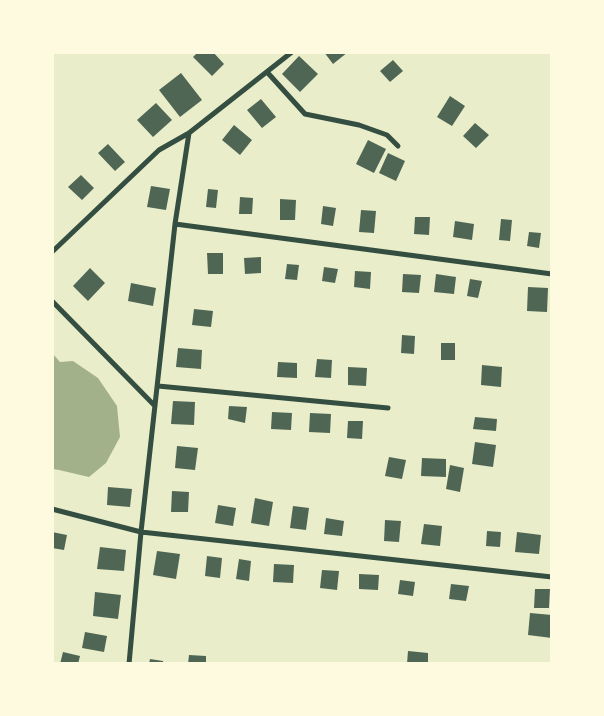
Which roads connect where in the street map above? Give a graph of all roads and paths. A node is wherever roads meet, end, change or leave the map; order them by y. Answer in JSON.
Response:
{"nodes":[{"id":1,"x":292,"y":52,"type":"edge"},
{"id":2,"x":267,"y":72,"type":"junction"},
{"id":3,"x":189,"y":133,"type":"junction"},
{"id":4,"x":398,"y":146,"type":"dead end"},
{"id":5,"x":176,"y":224,"type":"junction"},
{"id":6,"x":52,"y":252,"type":"edge"},
{"id":7,"x":552,"y":274,"type":"edge"},
{"id":8,"x":52,"y":301,"type":"edge"},
{"id":9,"x":158,"y":386,"type":"junction"},
{"id":10,"x":155,"y":406,"type":"junction"},
{"id":11,"x":388,"y":408,"type":"dead end"},
{"id":12,"x":52,"y":509,"type":"edge"},
{"id":13,"x":141,"y":532,"type":"junction"},
{"id":14,"x":552,"y":577,"type":"edge"},
{"id":15,"x":129,"y":664,"type":"edge"}],
"edges":[{"from":1,"to":2,"type":"street"},
{"from":2,"to":3,"type":"street"},
{"from":2,"to":4,"type":"street"},
{"from":3,"to":5,"type":"street"},
{"from":3,"to":6,"type":"street"},
{"from":5,"to":7,"type":"street"},
{"from":5,"to":9,"type":"street"},
{"from":8,"to":10,"type":"street"},
{"from":9,"to":10,"type":"street"},
{"from":9,"to":11,"type":"street"},
{"from":10,"to":13,"type":"street"},
{"from":12,"to":13,"type":"street"},
{"from":13,"to":14,"type":"street"},
{"from":13,"to":15,"type":"street"}]}
